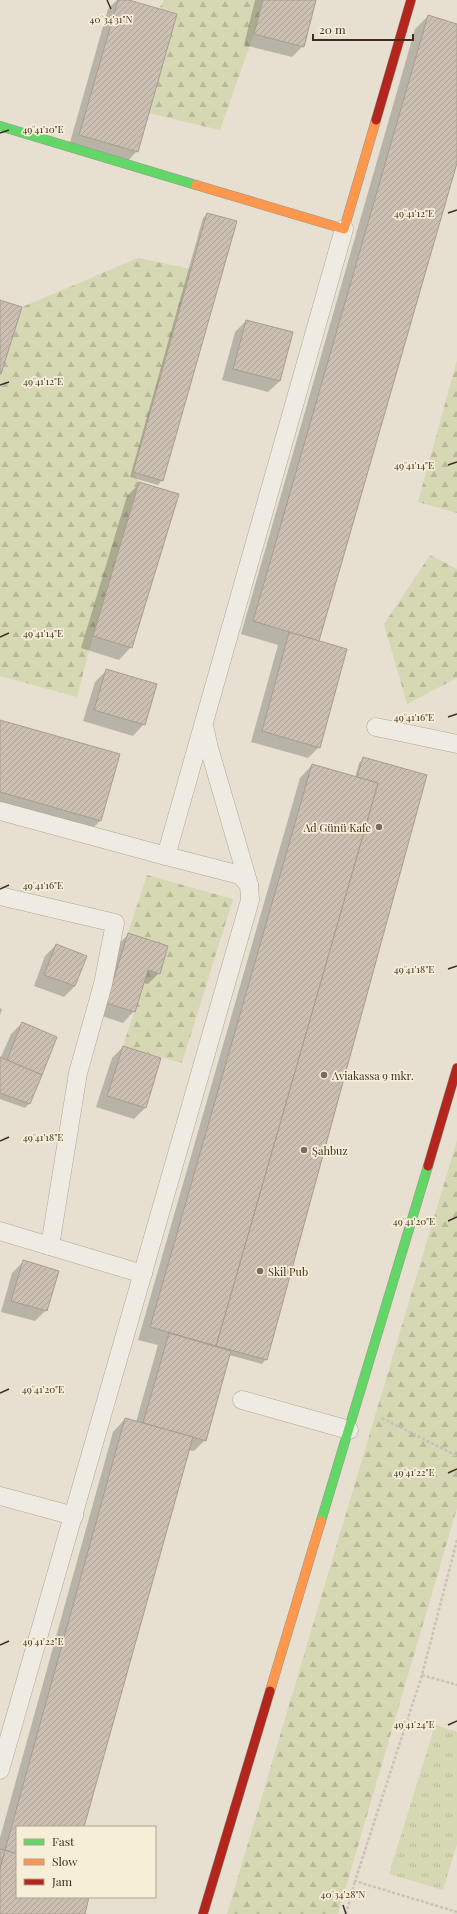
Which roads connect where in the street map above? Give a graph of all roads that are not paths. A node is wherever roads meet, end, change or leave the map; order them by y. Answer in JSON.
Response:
{"nodes":[{"id":1,"x":411,"y":0,"type":"edge"},
{"id":2,"x":0,"y":126,"type":"edge"},
{"id":3,"x":344,"y":229,"type":"junction"},
{"id":4,"x":204,"y":723,"type":"junction"},
{"id":5,"x":376,"y":727,"type":"dead end"},
{"id":6,"x":457,"y":744,"type":"edge"},
{"id":7,"x":0,"y":811,"type":"edge"},
{"id":8,"x":166,"y":856,"type":"junction"},
{"id":9,"x":250,"y":885,"type":"junction"},
{"id":10,"x":0,"y":896,"type":"edge"},
{"id":11,"x":457,"y":1068,"type":"edge"},
{"id":12,"x":0,"y":1231,"type":"edge"},
{"id":13,"x":50,"y":1246,"type":"junction"},
{"id":14,"x":143,"y":1274,"type":"junction"},
{"id":15,"x":242,"y":1400,"type":"dead end"},
{"id":16,"x":349,"y":1430,"type":"junction"},
{"id":17,"x":0,"y":1496,"type":"edge"},
{"id":18,"x":74,"y":1516,"type":"junction"},
{"id":19,"x":0,"y":1770,"type":"edge"},
{"id":20,"x":203,"y":1914,"type":"edge"}],
"edges":[{"from":1,"to":3,"type":"street"},
{"from":2,"to":3,"type":"street"},
{"from":3,"to":4,"type":"lane"},
{"from":4,"to":8,"type":"lane"},
{"from":4,"to":9,"type":"lane"},
{"from":5,"to":6,"type":"lane"},
{"from":7,"to":8,"type":"lane"},
{"from":8,"to":9,"type":"lane"},
{"from":9,"to":14,"type":"lane"},
{"from":10,"to":13,"type":"lane"},
{"from":11,"to":16,"type":"street"},
{"from":12,"to":13,"type":"lane"},
{"from":13,"to":14,"type":"lane"},
{"from":14,"to":18,"type":"lane"},
{"from":15,"to":16,"type":"lane"},
{"from":16,"to":20,"type":"street"},
{"from":17,"to":18,"type":"lane"},
{"from":18,"to":19,"type":"lane"}]}
